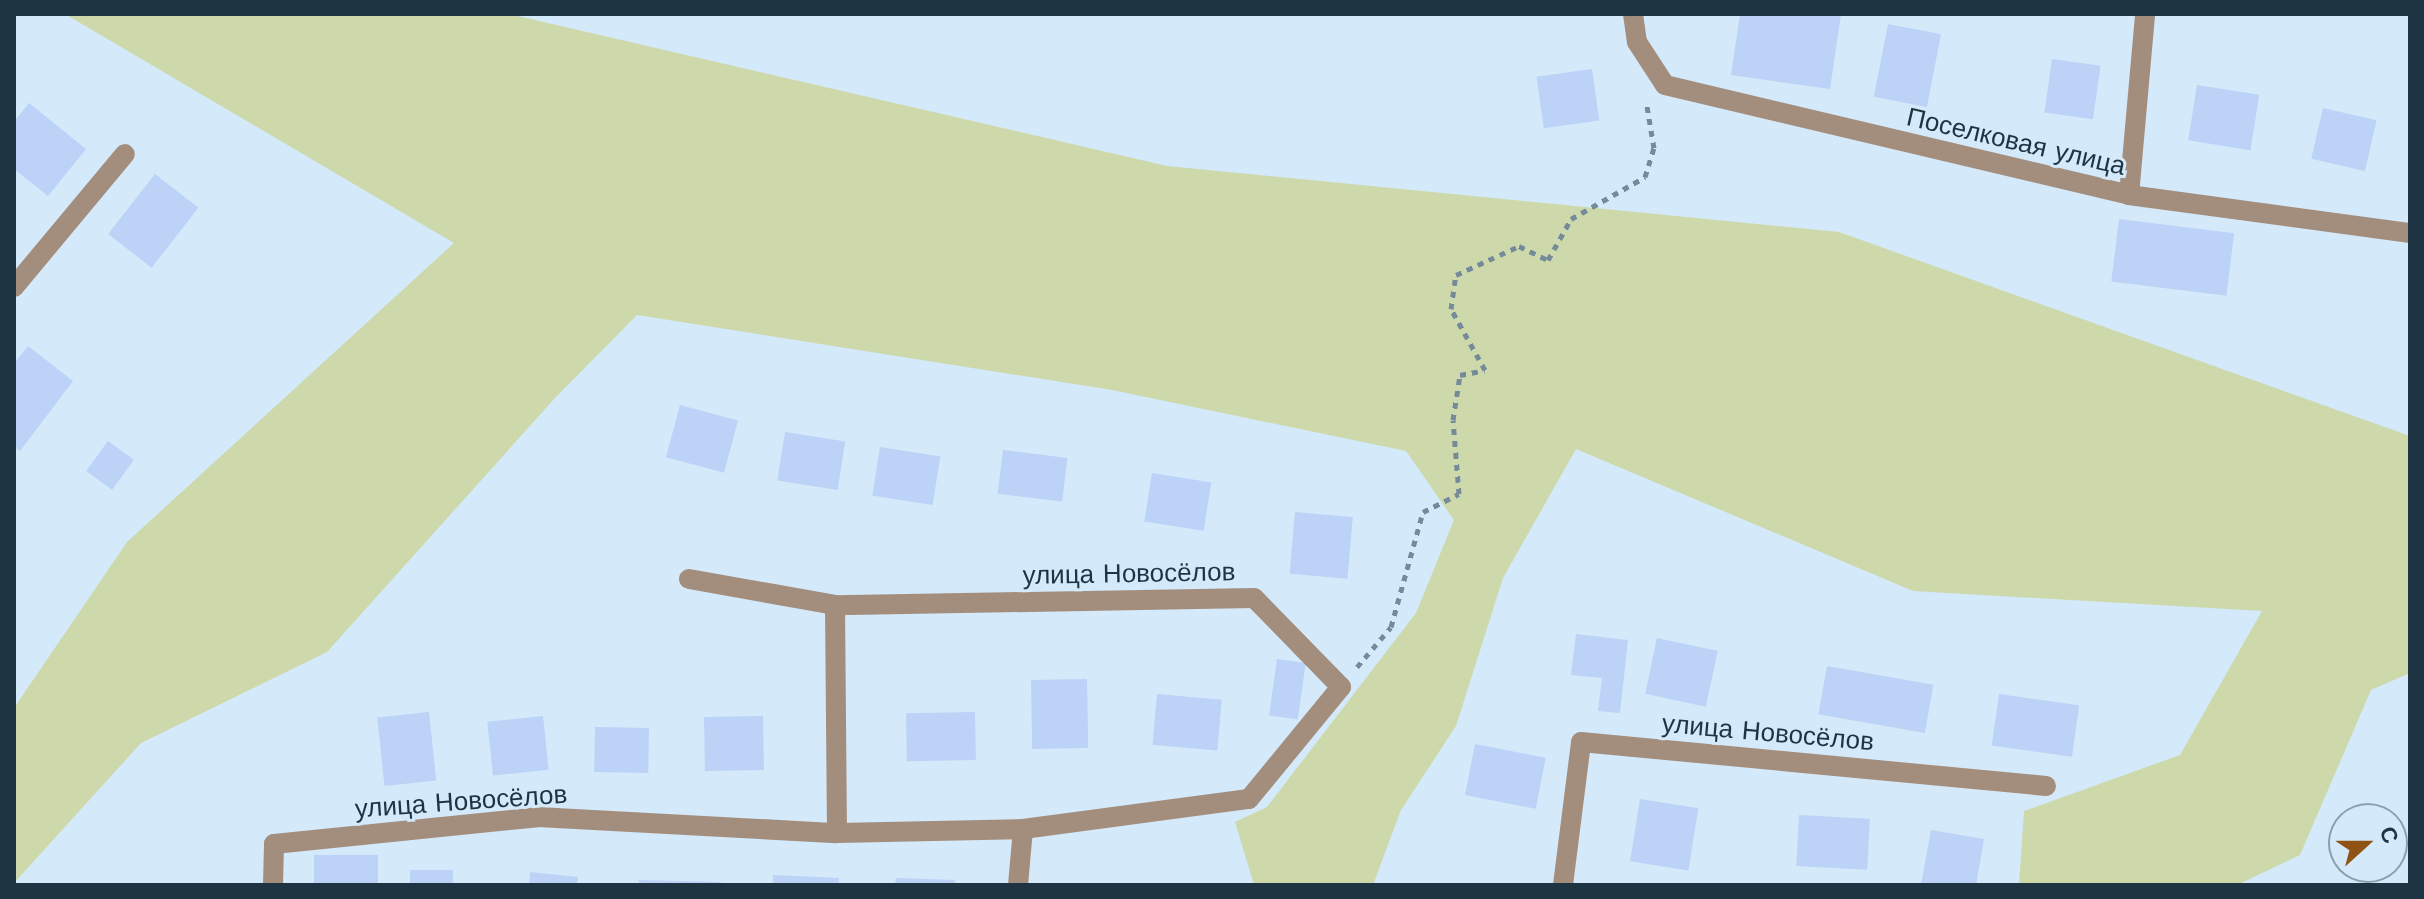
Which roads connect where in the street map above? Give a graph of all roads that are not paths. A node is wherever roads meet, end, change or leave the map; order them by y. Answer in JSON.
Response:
{"nodes":[{"id":1,"x":1633,"y":14,"type":"edge"},
{"id":2,"x":2145,"y":14,"type":"edge"},
{"id":3,"x":125,"y":154,"type":"dead end"},
{"id":4,"x":2129,"y":195,"type":"junction"},
{"id":5,"x":2410,"y":233,"type":"edge"},
{"id":6,"x":14,"y":287,"type":"edge"},
{"id":7,"x":689,"y":579,"type":"dead end"},
{"id":8,"x":835,"y":605,"type":"junction"},
{"id":9,"x":2046,"y":786,"type":"dead end"},
{"id":10,"x":1023,"y":829,"type":"junction"},
{"id":11,"x":837,"y":833,"type":"junction"},
{"id":12,"x":273,"y":885,"type":"edge"},
{"id":13,"x":1018,"y":885,"type":"edge"},
{"id":14,"x":1563,"y":885,"type":"edge"}],
"edges":[{"from":1,"to":4,"type":"street","name":"Поселковая улица"},
{"from":2,"to":4,"type":"street"},
{"from":3,"to":6,"type":"street"},
{"from":4,"to":5,"type":"street","name":"Поселковая улица"},
{"from":7,"to":8,"type":"street","name":"улица Новосёлов"},
{"from":8,"to":10,"type":"street","name":"улица Новосёлов"},
{"from":8,"to":11,"type":"street"},
{"from":9,"to":14,"type":"street","name":"улица Новосёлов"},
{"from":10,"to":11,"type":"street","name":"улица Новосёлов"},
{"from":10,"to":13,"type":"street"},
{"from":11,"to":12,"type":"street","name":"улица Новосёлов"}]}
